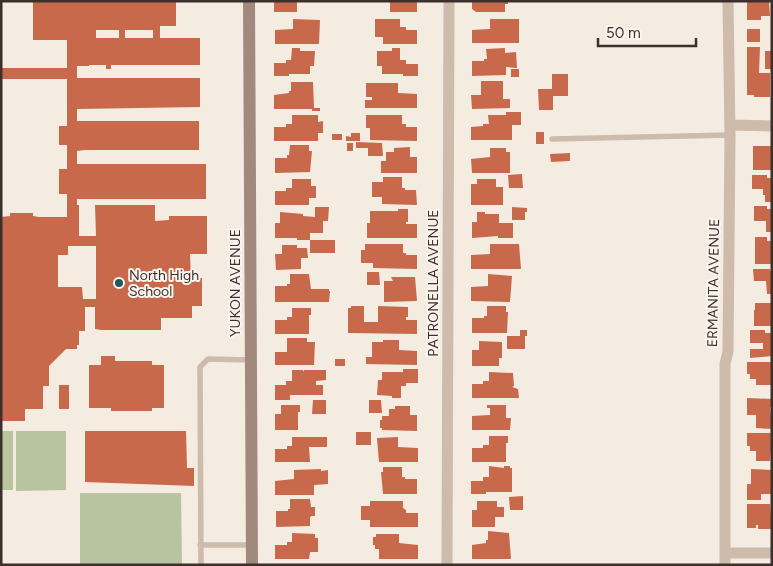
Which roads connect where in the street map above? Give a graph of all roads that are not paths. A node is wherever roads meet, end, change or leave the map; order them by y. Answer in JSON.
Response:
{"nodes":[{"id":1,"x":248,"y":1,"type":"edge"},
{"id":2,"x":449,"y":1,"type":"edge"},
{"id":3,"x":728,"y":1,"type":"edge"},
{"id":4,"x":772,"y":126,"type":"edge"},
{"id":5,"x":730,"y":130,"type":"junction"},
{"id":6,"x":552,"y":139,"type":"dead end"},
{"id":7,"x":251,"y":360,"type":"junction"},
{"id":8,"x":200,"y":545,"type":"junction"},
{"id":9,"x":252,"y":545,"type":"junction"},
{"id":10,"x":772,"y":553,"type":"edge"},
{"id":11,"x":725,"y":559,"type":"edge"},
{"id":12,"x":200,"y":565,"type":"edge"},
{"id":13,"x":252,"y":565,"type":"edge"},
{"id":14,"x":447,"y":565,"type":"edge"}],
"edges":[{"from":1,"to":7,"type":"street","name":"YUKON AVENUE"},
{"from":2,"to":14,"type":"street","name":"PATRONELLA AVENUE"},
{"from":3,"to":5,"type":"street","name":"ERMANITA AVENUE"},
{"from":4,"to":5,"type":"street"},
{"from":5,"to":6,"type":"lane"},
{"from":5,"to":11,"type":"street","name":"ERMANITA AVENUE"},
{"from":7,"to":8,"type":"lane"},
{"from":7,"to":9,"type":"street","name":"YUKON AVENUE"},
{"from":8,"to":9,"type":"lane"},
{"from":8,"to":12,"type":"lane"},
{"from":9,"to":13,"type":"street","name":"YUKON AVENUE"},
{"from":10,"to":11,"type":"street"}]}
